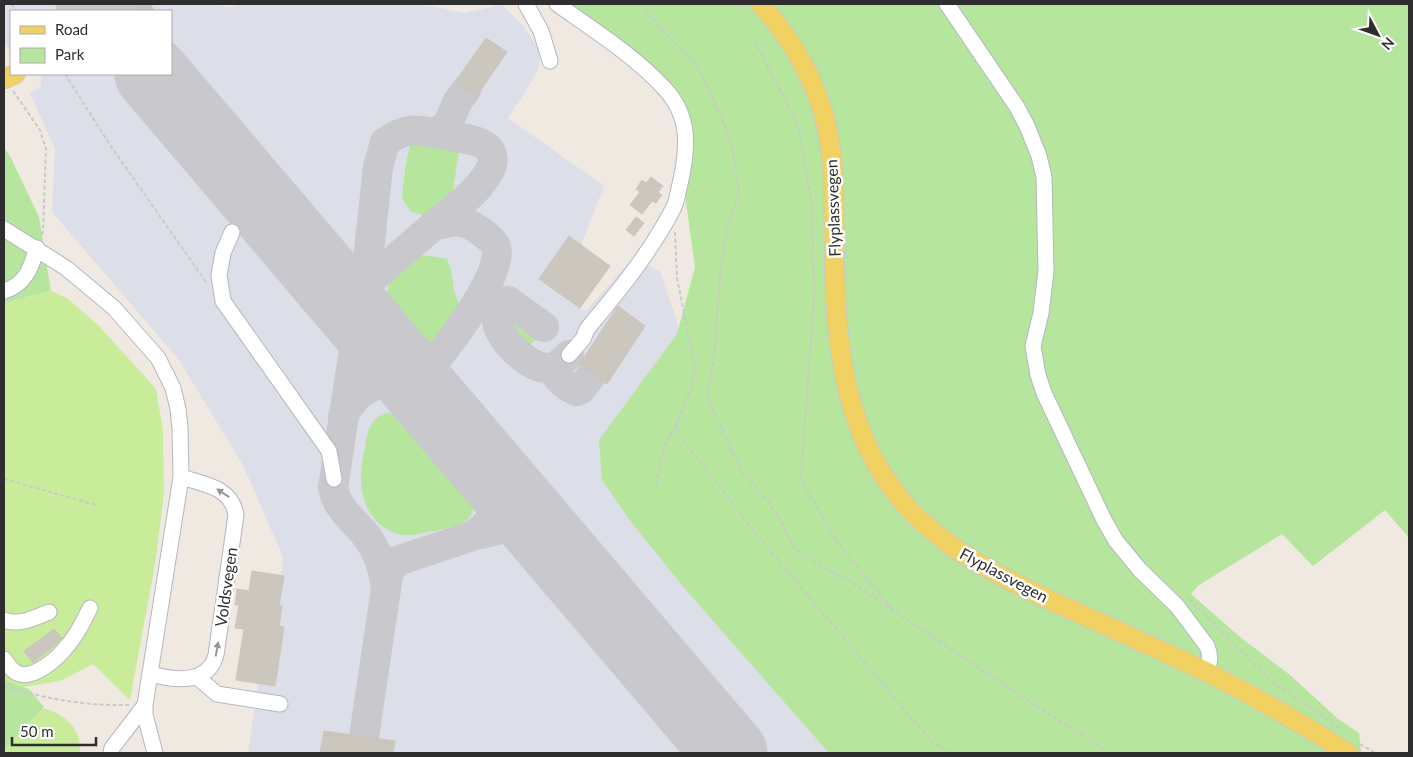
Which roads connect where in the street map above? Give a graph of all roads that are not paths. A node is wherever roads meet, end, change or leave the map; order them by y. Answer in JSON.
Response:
{"nodes":[{"id":1,"x":526,"y":4,"type":"edge"},
{"id":2,"x":557,"y":4,"type":"edge"},
{"id":3,"x":760,"y":4,"type":"edge"},
{"id":4,"x":947,"y":4,"type":"edge"},
{"id":5,"x":550,"y":61,"type":"dead end"},
{"id":6,"x":4,"y":229,"type":"edge"},
{"id":7,"x":232,"y":232,"type":"dead end"},
{"id":8,"x":37,"y":248,"type":"junction"},
{"id":9,"x":4,"y":292,"type":"edge"},
{"id":10,"x":569,"y":354,"type":"dead end"},
{"id":11,"x":181,"y":477,"type":"junction"},
{"id":12,"x":334,"y":479,"type":"dead end"},
{"id":13,"x":90,"y":608,"type":"dead end"},
{"id":14,"x":49,"y":612,"type":"dead end"},
{"id":15,"x":5,"y":622,"type":"edge"},
{"id":16,"x":4,"y":659,"type":"edge"},
{"id":17,"x":1207,"y":672,"type":"junction"},
{"id":18,"x":151,"y":674,"type":"junction"},
{"id":19,"x":198,"y":677,"type":"junction"},
{"id":20,"x":280,"y":704,"type":"dead end"},
{"id":21,"x":145,"y":705,"type":"junction"},
{"id":22,"x":1354,"y":749,"type":"edge"},
{"id":23,"x":154,"y":752,"type":"edge"},
{"id":24,"x":111,"y":753,"type":"edge"}],
"edges":[{"from":1,"to":5,"type":"street"},
{"from":2,"to":10,"type":"street"},
{"from":3,"to":17,"type":"main road","name":"Flyplassvegen"},
{"from":4,"to":17,"type":"street"},
{"from":6,"to":8,"type":"street"},
{"from":7,"to":12,"type":"street"},
{"from":8,"to":9,"type":"street"},
{"from":8,"to":11,"type":"street"},
{"from":11,"to":18,"type":"street"},
{"from":19,"to":11,"type":"street","name":"Voldsvegen","one_way":true},
{"from":13,"to":16,"type":"street"},
{"from":14,"to":15,"type":"street"},
{"from":17,"to":22,"type":"main road","name":"Flyplassvegen"},
{"from":18,"to":19,"type":"street"},
{"from":18,"to":21,"type":"street"},
{"from":19,"to":20,"type":"street"},
{"from":21,"to":23,"type":"street"},
{"from":21,"to":24,"type":"street"}]}
